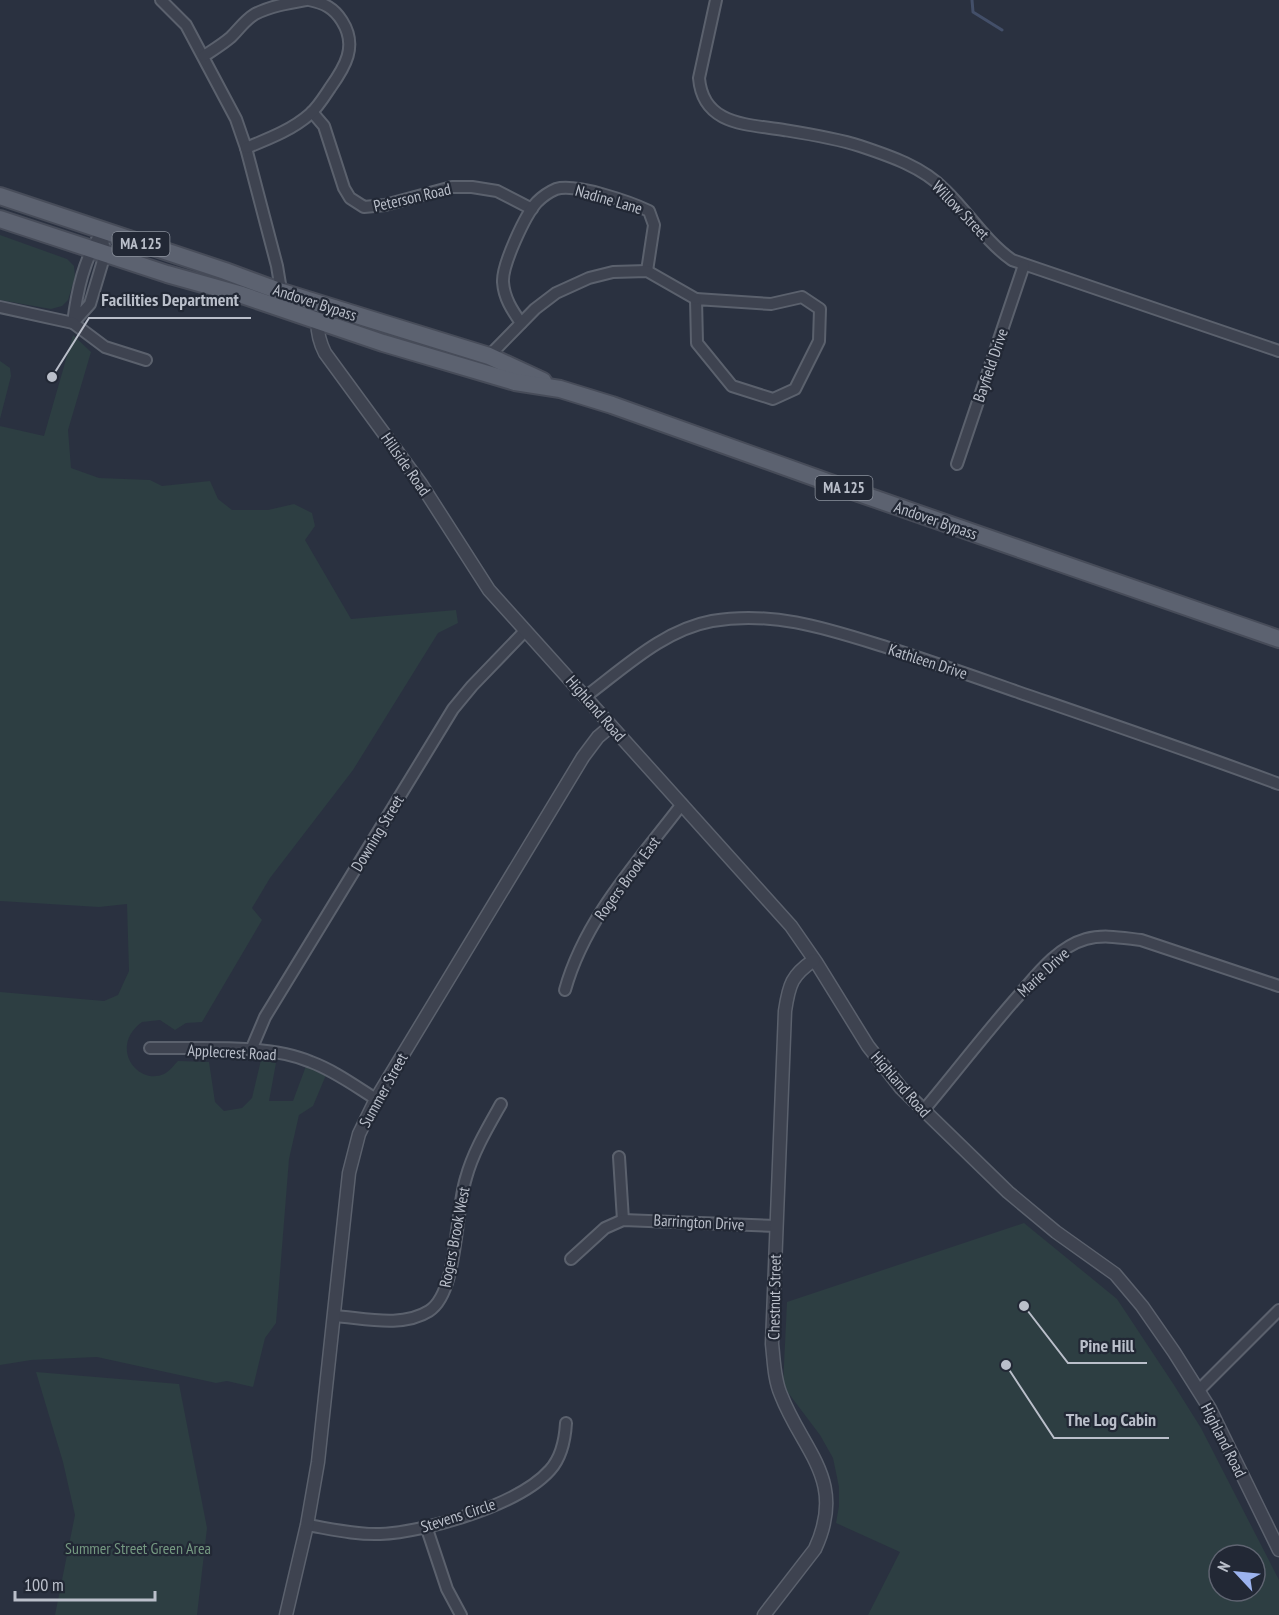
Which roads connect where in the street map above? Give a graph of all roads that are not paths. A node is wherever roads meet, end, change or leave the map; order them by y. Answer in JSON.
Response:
{"nodes":[{"id":1,"x":161,"y":0,"type":"edge"},
{"id":2,"x":307,"y":0,"type":"edge"},
{"id":3,"x":716,"y":0,"type":"edge"},
{"id":4,"x":204,"y":56,"type":"junction"},
{"id":5,"x":312,"y":112,"type":"junction"},
{"id":6,"x":246,"y":148,"type":"junction"},
{"id":7,"x":0,"y":196,"type":"edge"},
{"id":8,"x":532,"y":209,"type":"junction"},
{"id":9,"x":0,"y":219,"type":"edge"},
{"id":10,"x":102,"y":231,"type":"junction"},
{"id":11,"x":98,"y":251,"type":"junction"},
{"id":12,"x":1024,"y":265,"type":"junction"},
{"id":13,"x":647,"y":271,"type":"junction"},
{"id":14,"x":696,"y":299,"type":"junction"},
{"id":15,"x":281,"y":300,"type":"junction"},
{"id":16,"x":320,"y":304,"type":"junction"},
{"id":17,"x":0,"y":308,"type":"edge"},
{"id":18,"x":317,"y":322,"type":"junction"},
{"id":19,"x":521,"y":323,"type":"junction"},
{"id":20,"x":74,"y":324,"type":"junction"},
{"id":21,"x":1279,"y":351,"type":"edge"},
{"id":22,"x":489,"y":356,"type":"junction"},
{"id":23,"x":146,"y":360,"type":"dead end"},
{"id":24,"x":560,"y":389,"type":"junction"},
{"id":25,"x":957,"y":464,"type":"dead end"},
{"id":26,"x":513,"y":618,"type":"joint"},
{"id":27,"x":525,"y":631,"type":"junction"},
{"id":28,"x":1279,"y":639,"type":"edge"},
{"id":29,"x":585,"y":697,"type":"junction"},
{"id":30,"x":611,"y":726,"type":"junction"},
{"id":31,"x":1279,"y":784,"type":"edge"},
{"id":32,"x":682,"y":804,"type":"junction"},
{"id":33,"x":814,"y":960,"type":"junction"},
{"id":34,"x":1279,"y":986,"type":"edge"},
{"id":35,"x":565,"y":990,"type":"dead end"},
{"id":36,"x":150,"y":1048,"type":"dead end"},
{"id":37,"x":251,"y":1050,"type":"junction"},
{"id":38,"x":376,"y":1099,"type":"junction"},
{"id":39,"x":501,"y":1104,"type":"dead end"},
{"id":40,"x":923,"y":1111,"type":"junction"},
{"id":41,"x":619,"y":1157,"type":"dead end"},
{"id":42,"x":622,"y":1220,"type":"junction"},
{"id":43,"x":776,"y":1226,"type":"junction"},
{"id":44,"x":571,"y":1259,"type":"dead end"},
{"id":45,"x":1279,"y":1310,"type":"edge"},
{"id":46,"x":334,"y":1316,"type":"junction"},
{"id":47,"x":1198,"y":1390,"type":"junction"},
{"id":48,"x":566,"y":1423,"type":"dead end"},
{"id":49,"x":307,"y":1525,"type":"junction"},
{"id":50,"x":426,"y":1526,"type":"junction"},
{"id":51,"x":1279,"y":1550,"type":"edge"},
{"id":52,"x":286,"y":1615,"type":"edge"},
{"id":53,"x":461,"y":1615,"type":"edge"},
{"id":54,"x":764,"y":1615,"type":"edge"}],
"edges":[{"from":1,"to":4,"type":"street"},
{"from":2,"to":4,"type":"street"},
{"from":2,"to":5,"type":"street"},
{"from":3,"to":12,"type":"street","name":"Willow Street"},
{"from":4,"to":6,"type":"street"},
{"from":5,"to":6,"type":"street"},
{"from":5,"to":8,"type":"street","name":"Peterson Road"},
{"from":6,"to":15,"type":"street"},
{"from":7,"to":10,"type":"main road","name":"Andover Bypass","number":"MA 125"},
{"from":8,"to":13,"type":"street","name":"Nadine Lane"},
{"from":8,"to":19,"type":"street","name":"Nadine Lane"},
{"from":9,"to":11,"type":"main road","name":"Andover Bypass","number":"MA 125"},
{"from":10,"to":11,"type":"street"},
{"from":10,"to":15,"type":"main road","name":"Andover Bypass","number":"MA 125"},
{"from":11,"to":15,"type":"main road","name":"Andover Bypass","number":"MA 125"},
{"from":11,"to":20,"type":"street"},
{"from":12,"to":21,"type":"street","name":"Willow Street"},
{"from":12,"to":25,"type":"street","name":"Bayfield Drive"},
{"from":13,"to":14,"type":"street"},
{"from":13,"to":19,"type":"street"},
{"from":14,"to":14,"type":"street"},
{"from":15,"to":16,"type":"main road","name":"Andover Bypass","number":"MA 125"},
{"from":15,"to":18,"type":"main road","name":"Andover Bypass","number":"MA 125"},
{"from":16,"to":18,"type":"street","name":"Hillside Road"},
{"from":16,"to":22,"type":"main road","name":"Andover Bypass","number":"MA 125"},
{"from":17,"to":20,"type":"street"},
{"from":18,"to":24,"type":"main road","name":"Andover Bypass","number":"MA 125"},
{"from":18,"to":26,"type":"street","name":"Hillside Road"},
{"from":19,"to":22,"type":"street"},
{"from":20,"to":23,"type":"street"},
{"from":22,"to":24,"type":"main road","name":"Andover Bypass","number":"MA 125"},
{"from":24,"to":28,"type":"main road","name":"Andover Bypass","number":"MA 125"},
{"from":26,"to":27,"type":"street","name":"Highland Road"},
{"from":27,"to":29,"type":"street","name":"Highland Road"},
{"from":27,"to":37,"type":"street","name":"Downing Street"},
{"from":29,"to":30,"type":"street","name":"Highland Road"},
{"from":29,"to":31,"type":"street","name":"Kathleen Drive"},
{"from":30,"to":32,"type":"street","name":"Highland Road"},
{"from":30,"to":38,"type":"street","name":"Summer Street"},
{"from":32,"to":33,"type":"street","name":"Highland Road"},
{"from":32,"to":35,"type":"street","name":"Rogers Brook East"},
{"from":33,"to":40,"type":"street","name":"Highland Road"},
{"from":33,"to":43,"type":"street","name":"Chestnut Street"},
{"from":34,"to":40,"type":"street","name":"Marie Drive"},
{"from":36,"to":37,"type":"street","name":"Applecrest Road"},
{"from":37,"to":38,"type":"street","name":"Applecrest Road"},
{"from":38,"to":46,"type":"street","name":"Summer Street"},
{"from":39,"to":46,"type":"street","name":"Rogers Brook West"},
{"from":40,"to":47,"type":"street","name":"Highland Road"},
{"from":41,"to":42,"type":"street"},
{"from":42,"to":43,"type":"street","name":"Barrington Drive"},
{"from":42,"to":44,"type":"street"},
{"from":43,"to":54,"type":"street","name":"Chestnut Street"},
{"from":45,"to":47,"type":"street"},
{"from":46,"to":49,"type":"street","name":"Summer Street"},
{"from":47,"to":51,"type":"street","name":"Highland Road"},
{"from":48,"to":50,"type":"street","name":"Stevens Circle"},
{"from":49,"to":50,"type":"street","name":"Stevens Circle"},
{"from":49,"to":52,"type":"street","name":"Summer Street"},
{"from":50,"to":53,"type":"street"}]}
